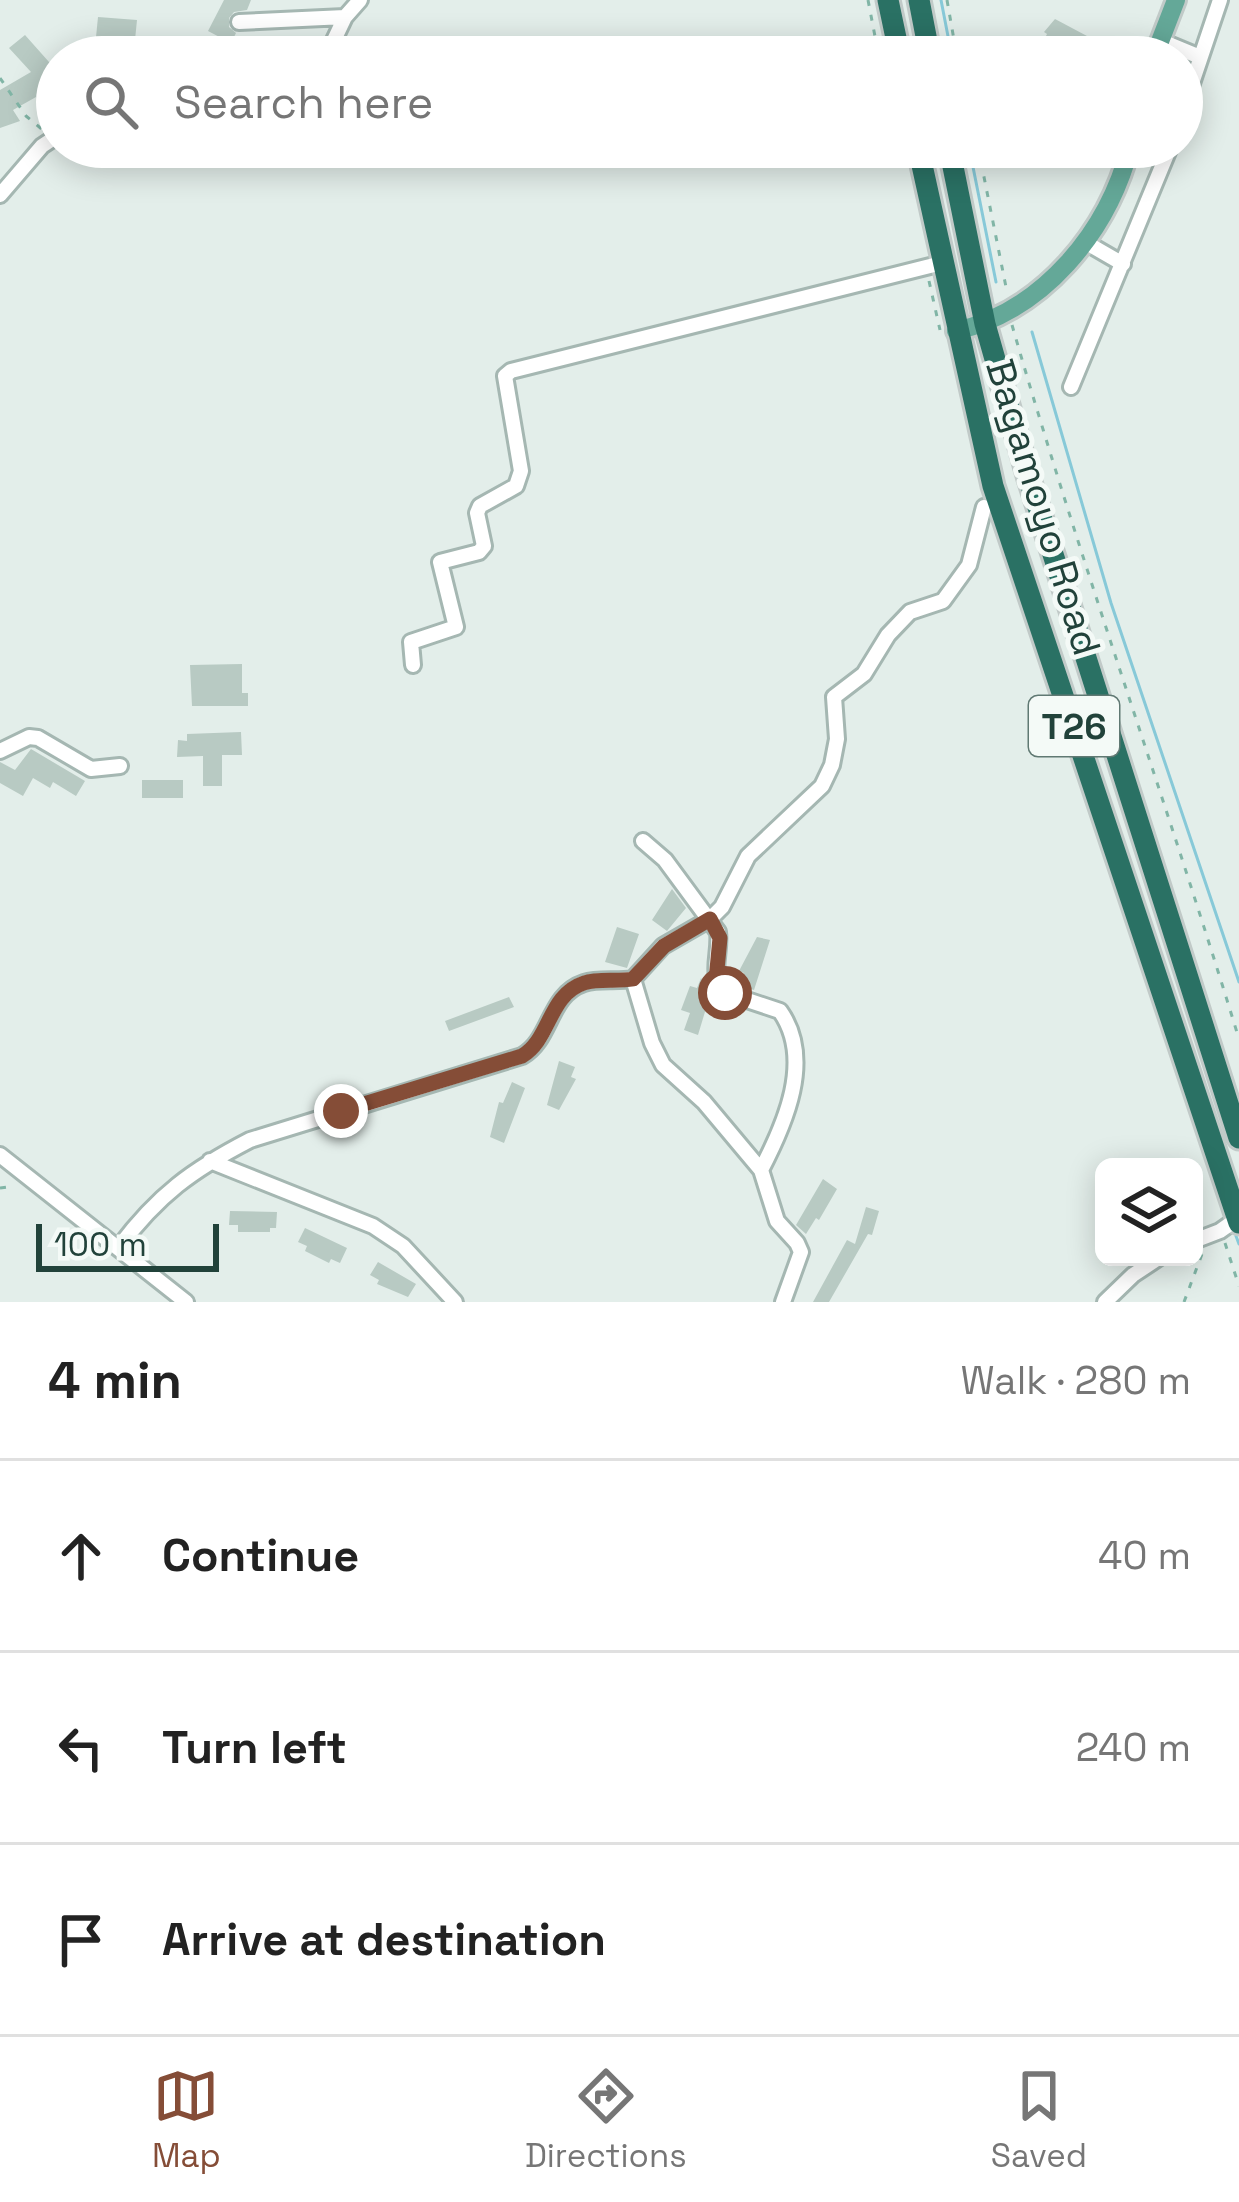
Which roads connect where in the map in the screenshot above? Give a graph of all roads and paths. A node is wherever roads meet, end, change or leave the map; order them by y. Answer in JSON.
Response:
{"nodes":[{"id":1,"x":360,"y":0,"type":"edge"},
{"id":2,"x":868,"y":0,"type":"edge"},
{"id":3,"x":888,"y":0,"type":"edge"},
{"id":4,"x":919,"y":0,"type":"edge"},
{"id":5,"x":947,"y":0,"type":"edge"},
{"id":6,"x":1176,"y":0,"type":"edge"},
{"id":7,"x":1220,"y":0,"type":"edge"},
{"id":8,"x":345,"y":17,"type":"junction"},
{"id":9,"x":239,"y":22,"type":"dead end"},
{"id":10,"x":336,"y":36,"type":"edge"},
{"id":11,"x":876,"y":36,"type":"edge"},
{"id":12,"x":896,"y":36,"type":"edge"},
{"id":13,"x":926,"y":36,"type":"edge"},
{"id":14,"x":954,"y":36,"type":"edge"},
{"id":15,"x":1161,"y":36,"type":"edge"},
{"id":16,"x":1203,"y":46,"type":"edge"},
{"id":17,"x":0,"y":78,"type":"edge"},
{"id":18,"x":36,"y":123,"type":"edge"},
{"id":19,"x":36,"y":157,"type":"edge"},
{"id":20,"x":922,"y":168,"type":"edge"},
{"id":21,"x":953,"y":168,"type":"edge"},
{"id":22,"x":983,"y":168,"type":"edge"},
{"id":23,"x":1125,"y":168,"type":"edge"},
{"id":24,"x":1161,"y":168,"type":"edge"},
{"id":25,"x":0,"y":195,"type":"edge"},
{"id":26,"x":1085,"y":242,"type":"junction"},
{"id":27,"x":942,"y":263,"type":"junction"},
{"id":28,"x":1123,"y":263,"type":"junction"},
{"id":29,"x":1009,"y":314,"type":"junction"},
{"id":30,"x":985,"y":324,"type":"junction"},
{"id":31,"x":956,"y":332,"type":"junction"},
{"id":32,"x":1071,"y":387,"type":"dead end"},
{"id":33,"x":984,"y":506,"type":"dead end"},
{"id":34,"x":413,"y":665,"type":"dead end"},
{"id":35,"x":0,"y":751,"type":"edge"},
{"id":36,"x":121,"y":766,"type":"dead end"},
{"id":37,"x":643,"y":842,"type":"dead end"},
{"id":38,"x":710,"y":919,"type":"junction"},
{"id":39,"x":633,"y":979,"type":"junction"},
{"id":40,"x":1239,"y":1039,"type":"edge"},
{"id":41,"x":1234,"y":1104,"type":"edge"},
{"id":42,"x":1203,"y":1117,"type":"junction"},
{"id":43,"x":1239,"y":1138,"type":"edge"},
{"id":44,"x":0,"y":1155,"type":"edge"},
{"id":45,"x":210,"y":1161,"type":"junction"},
{"id":46,"x":761,"y":1170,"type":"junction"},
{"id":47,"x":1238,"y":1221,"type":"edge"},
{"id":48,"x":1203,"y":1237,"type":"edge"},
{"id":49,"x":119,"y":1247,"type":"junction"},
{"id":50,"x":1149,"y":1266,"type":"edge"},
{"id":51,"x":1194,"y":1266,"type":"edge"},
{"id":52,"x":187,"y":1302,"type":"edge"},
{"id":53,"x":455,"y":1302,"type":"edge"},
{"id":54,"x":783,"y":1302,"type":"edge"},
{"id":55,"x":1105,"y":1302,"type":"edge"},
{"id":56,"x":1184,"y":1302,"type":"edge"}],
"edges":[{"from":1,"to":8,"type":"street"},
{"from":2,"to":11,"type":"path"},
{"from":3,"to":12,"type":"highway"},
{"from":4,"to":13,"type":"highway"},
{"from":5,"to":14,"type":"path"},
{"from":6,"to":15,"type":"main road"},
{"from":7,"to":16,"type":"street"},
{"from":8,"to":9,"type":"street"},
{"from":8,"to":10,"type":"street"},
{"from":17,"to":18,"type":"path"},
{"from":19,"to":25,"type":"street"},
{"from":20,"to":27,"type":"highway","name":"Bagamoyo Road","number":"T26"},
{"from":21,"to":30,"type":"highway","name":"Bagamoyo Road","number":"T26"},
{"from":22,"to":29,"type":"path"},
{"from":23,"to":26,"type":"main road"},
{"from":24,"to":28,"type":"street"},
{"from":26,"to":28,"type":"street"},
{"from":26,"to":29,"type":"main road"},
{"from":27,"to":31,"type":"highway","name":"Bagamoyo Road","number":"T26"},
{"from":27,"to":34,"type":"street"},
{"from":28,"to":32,"type":"street"},
{"from":29,"to":30,"type":"main road"},
{"from":29,"to":40,"type":"path"},
{"from":30,"to":31,"type":"main road"},
{"from":30,"to":41,"type":"highway","name":"Bagamoyo Road","number":"T26"},
{"from":31,"to":42,"type":"highway","name":"Bagamoyo Road","number":"T26"},
{"from":33,"to":38,"type":"street"},
{"from":35,"to":36,"type":"street"},
{"from":37,"to":38,"type":"street"},
{"from":38,"to":39,"type":"street"},
{"from":38,"to":46,"type":"street"},
{"from":39,"to":45,"type":"street"},
{"from":39,"to":46,"type":"street"},
{"from":41,"to":42,"type":"street"},
{"from":41,"to":43,"type":"highway","name":"Bagamoyo Road","number":"T26"},
{"from":42,"to":47,"type":"highway","name":"Bagamoyo Road","number":"T26"},
{"from":44,"to":49,"type":"street"},
{"from":45,"to":49,"type":"street"},
{"from":45,"to":53,"type":"street"},
{"from":46,"to":54,"type":"street"},
{"from":47,"to":48,"type":"street"},
{"from":49,"to":52,"type":"street"},
{"from":50,"to":55,"type":"street"},
{"from":51,"to":56,"type":"path"}]}
